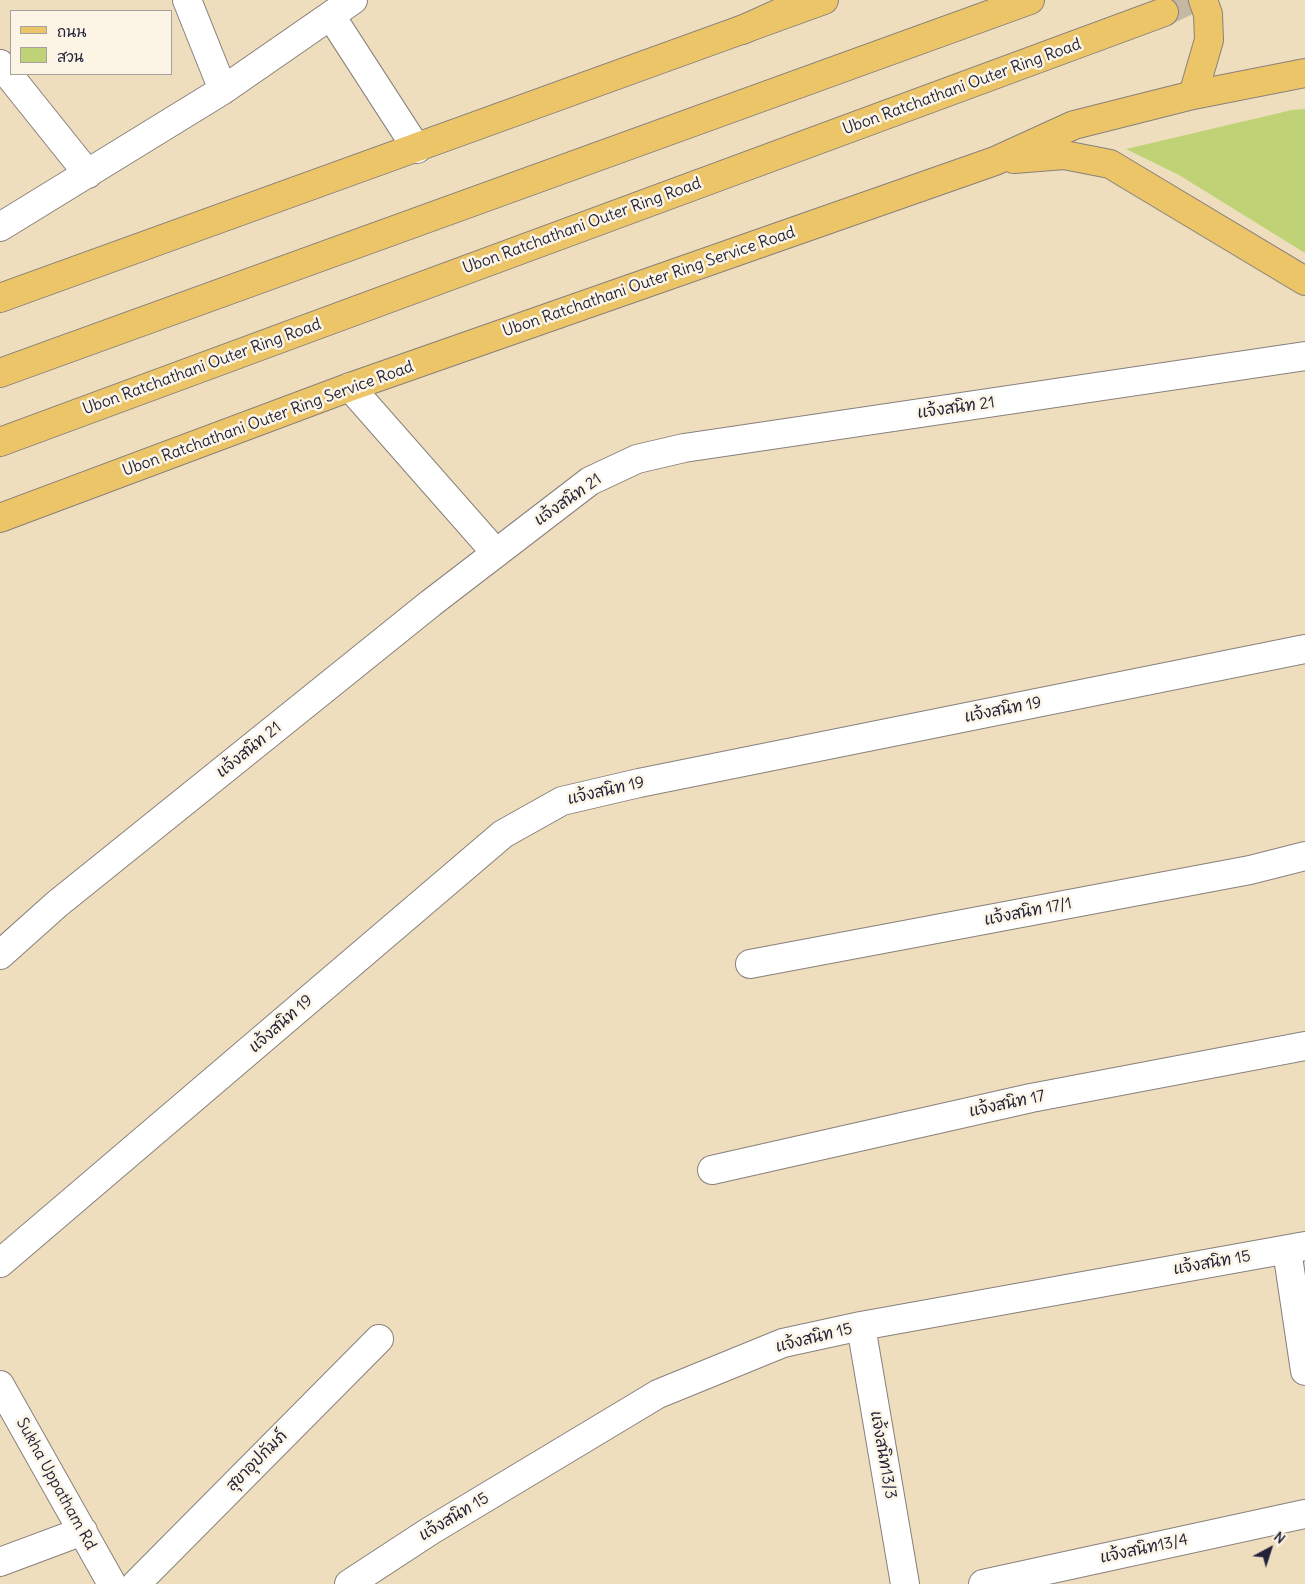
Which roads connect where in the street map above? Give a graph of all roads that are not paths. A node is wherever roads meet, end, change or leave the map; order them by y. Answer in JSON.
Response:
{"nodes":[{"id":1,"x":187,"y":0,"type":"edge"},
{"id":2,"x":353,"y":0,"type":"edge"},
{"id":3,"x":808,"y":0,"type":"edge"},
{"id":4,"x":824,"y":0,"type":"edge"},
{"id":5,"x":1030,"y":0,"type":"edge"},
{"id":6,"x":1203,"y":0,"type":"edge"},
{"id":7,"x":1164,"y":12,"type":"tunnel mouth"},
{"id":8,"x":331,"y":16,"type":"junction"},
{"id":9,"x":742,"y":30,"type":"junction"},
{"id":10,"x":0,"y":64,"type":"edge"},
{"id":11,"x":1305,"y":73,"type":"edge"},
{"id":12,"x":223,"y":90,"type":"junction"},
{"id":13,"x":1193,"y":95,"type":"junction"},
{"id":14,"x":417,"y":149,"type":"junction"},
{"id":15,"x":995,"y":161,"type":"junction"},
{"id":16,"x":88,"y":174,"type":"junction"},
{"id":17,"x":0,"y":227,"type":"edge"},
{"id":18,"x":1305,"y":281,"type":"edge"},
{"id":19,"x":0,"y":298,"type":"edge"},
{"id":20,"x":1305,"y":356,"type":"edge"},
{"id":21,"x":0,"y":373,"type":"edge"},
{"id":22,"x":350,"y":387,"type":"junction"},
{"id":23,"x":0,"y":442,"type":"edge"},
{"id":24,"x":0,"y":518,"type":"edge"},
{"id":25,"x":496,"y":553,"type":"junction"},
{"id":26,"x":1305,"y":649,"type":"edge"},
{"id":27,"x":1305,"y":856,"type":"edge"},
{"id":28,"x":0,"y":955,"type":"edge"},
{"id":29,"x":750,"y":964,"type":"dead end"},
{"id":30,"x":1305,"y":1046,"type":"edge"},
{"id":31,"x":712,"y":1170,"type":"dead end"},
{"id":32,"x":1296,"y":1248,"type":"edge"},
{"id":33,"x":0,"y":1263,"type":"edge"},
{"id":34,"x":862,"y":1326,"type":"junction"},
{"id":35,"x":379,"y":1339,"type":"dead end"},
{"id":36,"x":1305,"y":1371,"type":"edge"},
{"id":37,"x":0,"y":1385,"type":"edge"},
{"id":38,"x":1305,"y":1514,"type":"edge"},
{"id":39,"x":83,"y":1531,"type":"junction"},
{"id":40,"x":0,"y":1562,"type":"edge"},
{"id":41,"x":112,"y":1584,"type":"edge"},
{"id":42,"x":136,"y":1584,"type":"edge"},
{"id":43,"x":348,"y":1584,"type":"edge"},
{"id":44,"x":905,"y":1584,"type":"edge"},
{"id":45,"x":983,"y":1584,"type":"edge"}],
"edges":[{"from":1,"to":12,"type":"street"},
{"from":2,"to":8,"type":"street"},
{"from":3,"to":9,"type":"main road"},
{"from":4,"to":9,"type":"main road"},
{"from":5,"to":21,"type":"main road"},
{"from":6,"to":13,"type":"main road"},
{"from":7,"to":23,"type":"main road","name":"Ubon Ratchathani Outer Ring Road"},
{"from":8,"to":12,"type":"street"},
{"from":8,"to":14,"type":"street"},
{"from":9,"to":14,"type":"main road"},
{"from":10,"to":16,"type":"street"},
{"from":11,"to":13,"type":"main road","name":"Ubon Ratchathani Outer Ring Service Road"},
{"from":12,"to":16,"type":"street"},
{"from":13,"to":15,"type":"main road","name":"Ubon Ratchathani Outer Ring Service Road"},
{"from":14,"to":19,"type":"main road"},
{"from":15,"to":18,"type":"main road"},
{"from":15,"to":22,"type":"main road","name":"Ubon Ratchathani Outer Ring Service Road"},
{"from":16,"to":17,"type":"street"},
{"from":20,"to":25,"type":"street","name":"แจ้งสนิท 21"},
{"from":22,"to":24,"type":"main road","name":"Ubon Ratchathani Outer Ring Service Road"},
{"from":22,"to":25,"type":"street"},
{"from":25,"to":28,"type":"street","name":"แจ้งสนิท 21"},
{"from":26,"to":33,"type":"street","name":"แจ้งสนิท 19"},
{"from":27,"to":29,"type":"street","name":"แจ้งสนิท 17/1"},
{"from":30,"to":31,"type":"street","name":"แจ้งสนิท 17"},
{"from":32,"to":34,"type":"street","name":"แจ้งสนิท 15"},
{"from":32,"to":36,"type":"street"},
{"from":34,"to":43,"type":"street","name":"แจ้งสนิท 15"},
{"from":34,"to":44,"type":"street","name":"แจ้งสนิท13/3"},
{"from":35,"to":42,"type":"street","name":"สุขาอุปกัมภ์"},
{"from":37,"to":39,"type":"street","name":"Sukha Uppatham Rd"},
{"from":38,"to":45,"type":"street","name":"แจ้งสนิท13/4"},
{"from":39,"to":40,"type":"street"},
{"from":39,"to":41,"type":"street","name":"Sukha Uppatham Rd"}]}
